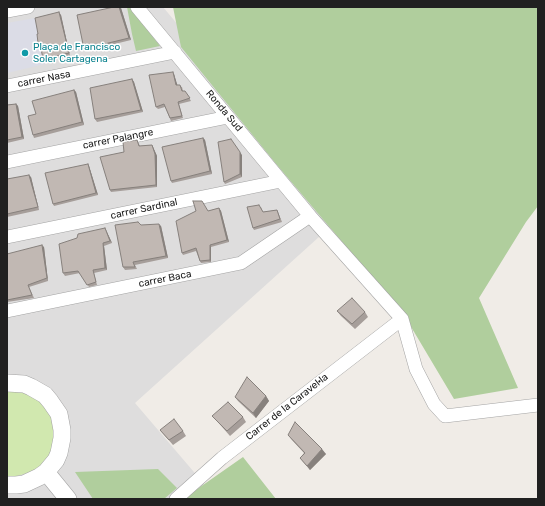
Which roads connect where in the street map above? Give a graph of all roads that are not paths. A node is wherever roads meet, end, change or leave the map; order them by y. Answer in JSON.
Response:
{"nodes":[{"id":1,"x":28,"y":7,"type":"edge"},
{"id":2,"x":137,"y":7,"type":"edge"},
{"id":3,"x":7,"y":11,"type":"edge"},
{"id":4,"x":175,"y":52,"type":"junction"},
{"id":5,"x":7,"y":86,"type":"edge"},
{"id":6,"x":228,"y":117,"type":"junction"},
{"id":7,"x":7,"y":162,"type":"edge"},
{"id":8,"x":281,"y":181,"type":"junction"},
{"id":9,"x":310,"y":216,"type":"junction"},
{"id":10,"x":7,"y":237,"type":"edge"},
{"id":11,"x":7,"y":311,"type":"edge"},
{"id":12,"x":402,"y":319,"type":"junction"},
{"id":13,"x":7,"y":382,"type":"edge"},
{"id":14,"x":538,"y":405,"type":"edge"},
{"id":15,"x":46,"y":472,"type":"junction"},
{"id":16,"x":7,"y":485,"type":"edge"},
{"id":17,"x":68,"y":499,"type":"edge"},
{"id":18,"x":176,"y":499,"type":"edge"}],
"edges":[{"from":1,"to":3,"type":"street"},
{"from":2,"to":4,"type":"street","name":"Ronda Sud"},
{"from":4,"to":5,"type":"street","name":"carrer Nasa"},
{"from":4,"to":6,"type":"street","name":"Ronda Sud"},
{"from":6,"to":7,"type":"street","name":"carrer Palangre"},
{"from":6,"to":8,"type":"street","name":"Ronda Sud"},
{"from":8,"to":9,"type":"street","name":"Ronda Sud"},
{"from":8,"to":10,"type":"street","name":"carrer Sardinal"},
{"from":9,"to":11,"type":"street","name":"carrer Baca"},
{"from":9,"to":12,"type":"street","name":"Ronda Sud"},
{"from":12,"to":14,"type":"street"},
{"from":12,"to":18,"type":"street","name":"Carrer de la Caravel·la"},
{"from":13,"to":15,"type":"street"},
{"from":15,"to":16,"type":"street"},
{"from":15,"to":17,"type":"street"}]}
